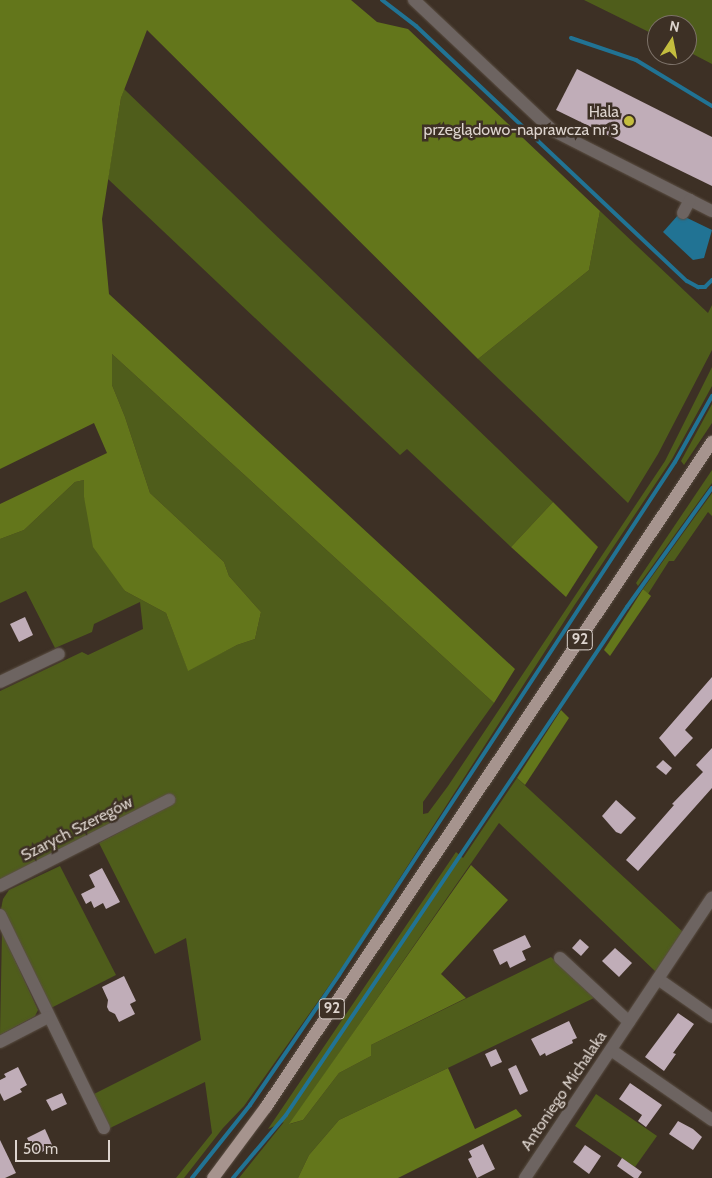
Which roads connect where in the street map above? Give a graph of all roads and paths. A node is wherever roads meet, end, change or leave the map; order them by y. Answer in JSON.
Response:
{"nodes":[{"id":1,"x":414,"y":0,"type":"edge"},
{"id":2,"x":690,"y":200,"type":"junction"},
{"id":3,"x":712,"y":211,"type":"edge"},
{"id":4,"x":683,"y":213,"type":"dead end"},
{"id":5,"x":712,"y":442,"type":"edge"},
{"id":6,"x":59,"y":654,"type":"dead end"},
{"id":7,"x":0,"y":682,"type":"edge"},
{"id":8,"x":169,"y":800,"type":"dead end"},
{"id":9,"x":0,"y":886,"type":"edge"},
{"id":10,"x":712,"y":898,"type":"edge"},
{"id":11,"x":0,"y":915,"type":"edge"},
{"id":12,"x":560,"y":958,"type":"dead end"},
{"id":13,"x":658,"y":980,"type":"junction"},
{"id":14,"x":48,"y":1017,"type":"junction"},
{"id":15,"x":712,"y":1017,"type":"edge"},
{"id":16,"x":629,"y":1022,"type":"junction"},
{"id":17,"x":0,"y":1042,"type":"edge"},
{"id":18,"x":611,"y":1050,"type":"junction"},
{"id":19,"x":712,"y":1120,"type":"edge"},
{"id":20,"x":104,"y":1128,"type":"dead end"},
{"id":21,"x":213,"y":1178,"type":"edge"},
{"id":22,"x":525,"y":1178,"type":"edge"}],
"edges":[{"from":1,"to":2,"type":"street"},
{"from":2,"to":3,"type":"street"},
{"from":2,"to":4,"type":"street"},
{"from":5,"to":21,"type":"main road","number":"92"},
{"from":6,"to":7,"type":"street"},
{"from":8,"to":9,"type":"street","name":"Szarych Szeregów"},
{"from":10,"to":13,"type":"street","name":"Antoniego Michalaka"},
{"from":11,"to":14,"type":"street"},
{"from":12,"to":16,"type":"street"},
{"from":13,"to":15,"type":"street"},
{"from":13,"to":16,"type":"street","name":"Antoniego Michalaka"},
{"from":14,"to":17,"type":"street"},
{"from":14,"to":20,"type":"street"},
{"from":16,"to":18,"type":"street","name":"Antoniego Michalaka"},
{"from":18,"to":19,"type":"street"},
{"from":18,"to":22,"type":"street","name":"Antoniego Michalaka"}]}
